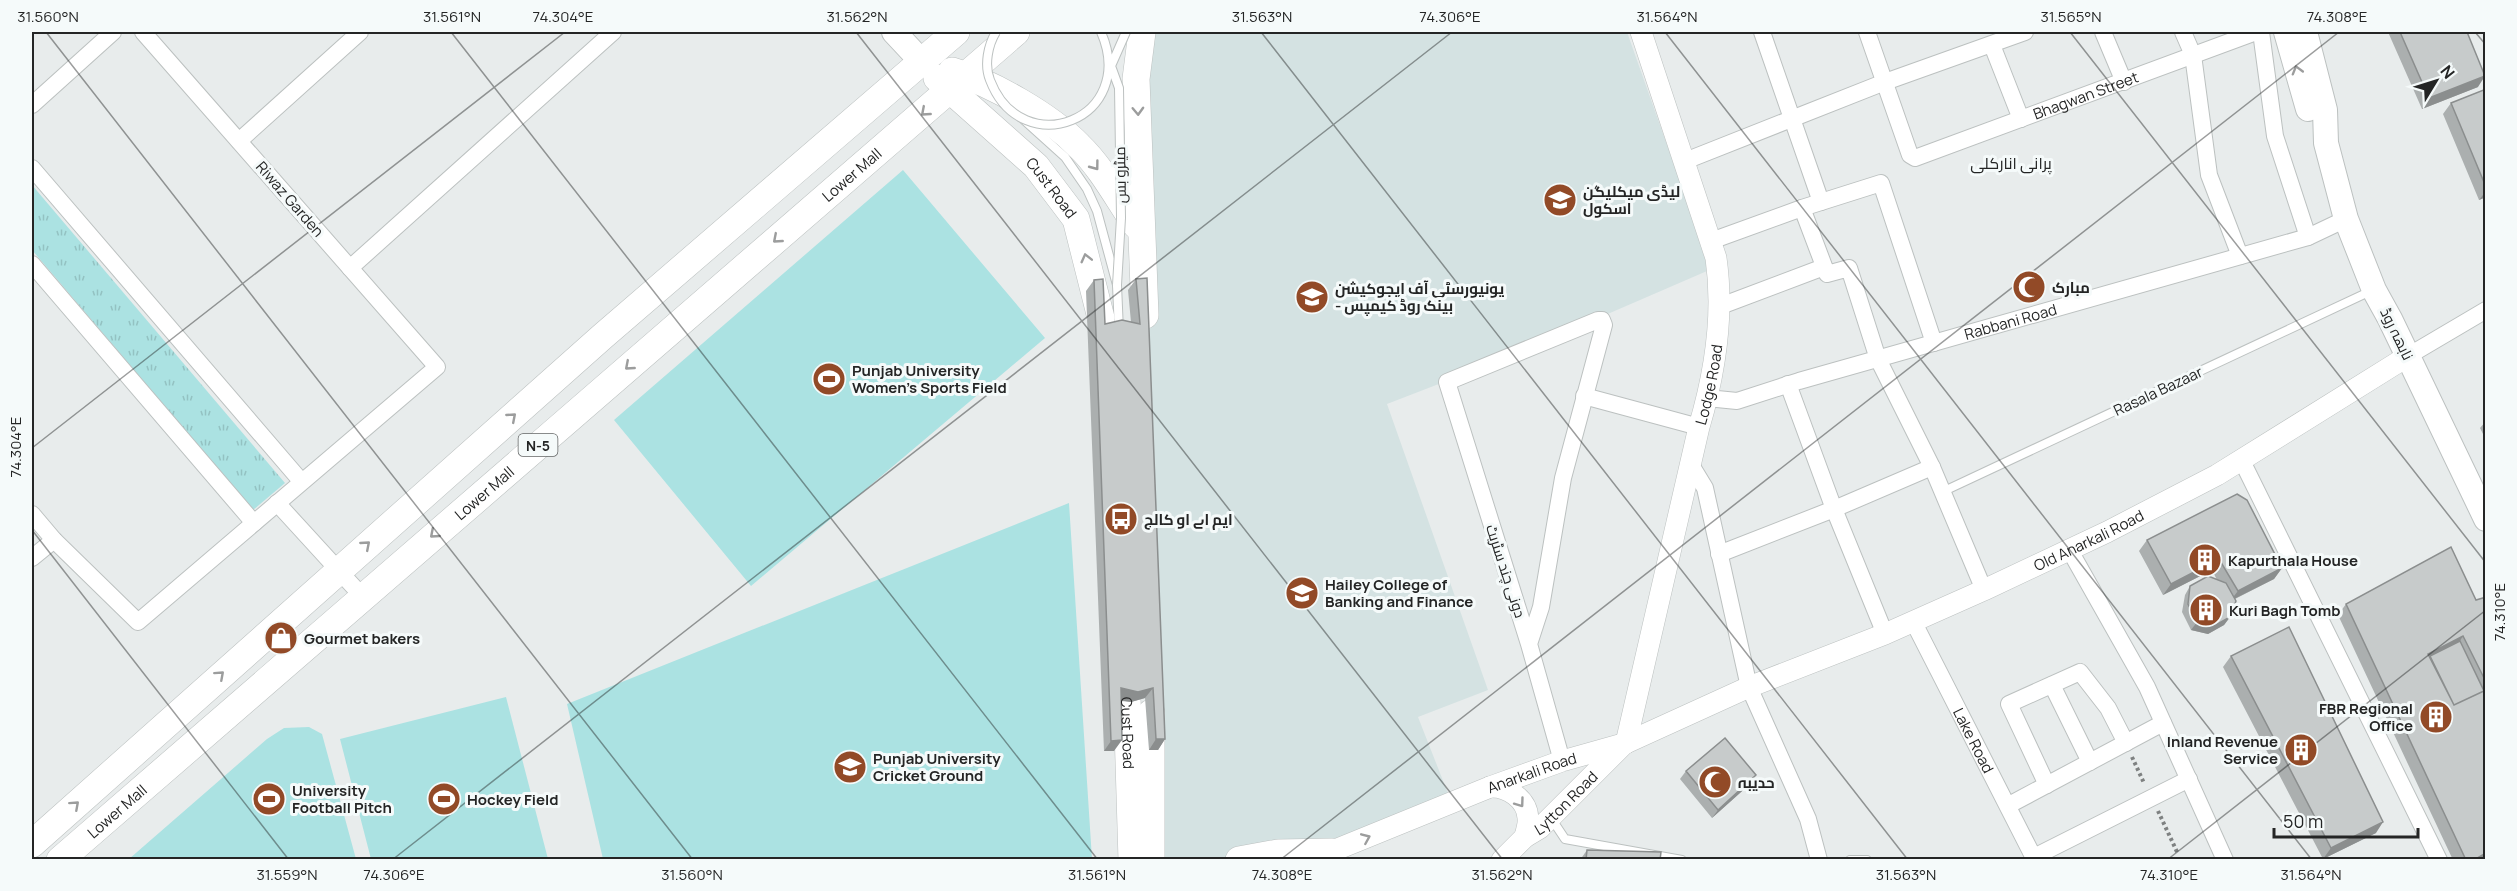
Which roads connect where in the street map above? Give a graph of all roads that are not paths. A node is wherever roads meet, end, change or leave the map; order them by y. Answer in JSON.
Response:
{"nodes":[{"id":1,"x":113,"y":32,"type":"edge"},
{"id":2,"x":143,"y":32,"type":"edge"},
{"id":3,"x":360,"y":32,"type":"edge"},
{"id":4,"x":613,"y":32,"type":"edge"},
{"id":5,"x":894,"y":32,"type":"edge"},
{"id":6,"x":956,"y":32,"type":"edge"},
{"id":7,"x":996,"y":32,"type":"edge"},
{"id":8,"x":1016,"y":32,"type":"edge"},
{"id":9,"x":1101,"y":32,"type":"edge"},
{"id":10,"x":1126,"y":32,"type":"edge"},
{"id":11,"x":1142,"y":32,"type":"edge"},
{"id":12,"x":1641,"y":32,"type":"edge"},
{"id":13,"x":1762,"y":32,"type":"edge"},
{"id":14,"x":1867,"y":32,"type":"edge"},
{"id":15,"x":2025,"y":32,"type":"edge"},
{"id":16,"x":2103,"y":32,"type":"edge"},
{"id":17,"x":2183,"y":32,"type":"edge"},
{"id":18,"x":2256,"y":32,"type":"edge"},
{"id":19,"x":2261,"y":32,"type":"edge"},
{"id":20,"x":2286,"y":32,"type":"edge"},
{"id":21,"x":2305,"y":32,"type":"edge"},
{"id":22,"x":1992,"y":45,"type":"junction"},
{"id":23,"x":2193,"y":55,"type":"junction"},
{"id":24,"x":922,"y":62,"type":"junction"},
{"id":25,"x":1110,"y":66,"type":"junction"},
{"id":26,"x":1885,"y":82,"type":"junction"},
{"id":27,"x":2124,"y":82,"type":"junction"},
{"id":28,"x":958,"y":83,"type":"junction"},
{"id":29,"x":32,"y":105,"type":"edge"},
{"id":30,"x":1793,"y":118,"type":"junction"},
{"id":31,"x":2021,"y":119,"type":"junction"},
{"id":32,"x":1024,"y":120,"type":"junction"},
{"id":33,"x":239,"y":141,"type":"junction"},
{"id":34,"x":2326,"y":143,"type":"junction"},
{"id":35,"x":1685,"y":161,"type":"junction"},
{"id":36,"x":32,"y":168,"type":"edge"},
{"id":37,"x":1821,"y":202,"type":"junction"},
{"id":38,"x":1803,"y":208,"type":"junction"},
{"id":39,"x":2346,"y":219,"type":"junction"},
{"id":40,"x":1143,"y":237,"type":"junction"},
{"id":41,"x":2308,"y":237,"type":"junction"},
{"id":42,"x":1711,"y":241,"type":"junction"},
{"id":43,"x":2240,"y":256,"type":"junction"},
{"id":44,"x":32,"y":264,"type":"edge"},
{"id":45,"x":1824,"y":267,"type":"junction"},
{"id":46,"x":350,"y":268,"type":"junction"},
{"id":47,"x":1117,"y":285,"type":"junction"},
{"id":48,"x":2374,"y":290,"type":"junction"},
{"id":49,"x":1718,"y":307,"type":"junction"},
{"id":50,"x":2486,"y":310,"type":"edge"},
{"id":51,"x":1146,"y":343,"type":"edge"},
{"id":52,"x":1934,"y":343,"type":"junction"},
{"id":53,"x":1111,"y":347,"type":"joint"},
{"id":54,"x":2408,"y":356,"type":"junction"},
{"id":55,"x":1878,"y":359,"type":"junction"},
{"id":56,"x":1788,"y":384,"type":"junction"},
{"id":57,"x":1584,"y":396,"type":"junction"},
{"id":58,"x":1707,"y":398,"type":"junction"},
{"id":59,"x":1699,"y":427,"type":"junction"},
{"id":60,"x":2242,"y":461,"type":"junction"},
{"id":61,"x":1691,"y":465,"type":"junction"},
{"id":62,"x":1932,"y":467,"type":"junction"},
{"id":63,"x":301,"y":481,"type":"junction"},
{"id":64,"x":1942,"y":492,"type":"junction"},
{"id":65,"x":277,"y":503,"type":"junction"},
{"id":66,"x":1834,"y":509,"type":"junction"},
{"id":67,"x":32,"y":514,"type":"edge"},
{"id":68,"x":2486,"y":519,"type":"edge"},
{"id":69,"x":255,"y":523,"type":"junction"},
{"id":70,"x":54,"y":540,"type":"junction"},
{"id":71,"x":2068,"y":549,"type":"junction"},
{"id":72,"x":1719,"y":554,"type":"junction"},
{"id":73,"x":32,"y":558,"type":"edge"},
{"id":74,"x":339,"y":570,"type":"junction"},
{"id":75,"x":1984,"y":590,"type":"junction"},
{"id":76,"x":362,"y":596,"type":"junction"},
{"id":77,"x":1913,"y":621,"type":"junction"},
{"id":78,"x":1885,"y":634,"type":"junction"},
{"id":79,"x":1529,"y":644,"type":"junction"},
{"id":80,"x":2052,"y":685,"type":"junction"},
{"id":81,"x":1749,"y":687,"type":"junction"},
{"id":82,"x":2163,"y":723,"type":"junction"},
{"id":83,"x":1626,"y":743,"type":"junction"},
{"id":84,"x":2126,"y":743,"type":"junction"},
{"id":85,"x":1562,"y":761,"type":"junction"},
{"id":86,"x":2090,"y":762,"type":"junction"},
{"id":87,"x":2189,"y":779,"type":"junction"},
{"id":88,"x":2047,"y":785,"type":"junction"},
{"id":89,"x":1490,"y":787,"type":"junction"},
{"id":90,"x":2009,"y":805,"type":"junction"},
{"id":91,"x":1551,"y":817,"type":"junction"},
{"id":92,"x":1525,"y":837,"type":"junction"},
{"id":93,"x":32,"y":844,"type":"edge"},
{"id":94,"x":1137,"y":853,"type":"edge"},
{"id":95,"x":1322,"y":856,"type":"edge"},
{"id":96,"x":2035,"y":858,"type":"edge"},
{"id":97,"x":60,"y":860,"type":"edge"},
{"id":98,"x":1166,"y":860,"type":"edge"},
{"id":99,"x":1239,"y":860,"type":"edge"},
{"id":100,"x":1502,"y":860,"type":"edge"},
{"id":101,"x":1682,"y":860,"type":"edge"},
{"id":102,"x":1819,"y":860,"type":"edge"},
{"id":103,"x":1850,"y":860,"type":"edge"},
{"id":104,"x":1867,"y":860,"type":"edge"},
{"id":105,"x":2225,"y":860,"type":"edge"},
{"id":106,"x":2439,"y":860,"type":"edge"}],
"edges":[{"from":1,"to":29,"type":"street"},
{"from":2,"to":33,"type":"street","name":"Riwaz Garden"},
{"from":3,"to":33,"type":"street"},
{"from":4,"to":46,"type":"street"},
{"from":5,"to":24,"type":"main road"},
{"from":6,"to":24,"type":"main road","name":"Lower Mall","number":"N-5"},
{"from":7,"to":32,"type":"lane","name":"میٹرو بس","bridge":true},
{"from":8,"to":28,"type":"main road","name":"Lower Mall","number":"N-5"},
{"from":9,"to":25,"type":"lane","name":"میٹرو بس","bridge":true},
{"from":10,"to":25,"type":"lane","bridge":true},
{"from":11,"to":40,"type":"main road","one_way":true},
{"from":12,"to":35,"type":"street","name":"Lodge Road"},
{"from":13,"to":30,"type":"street"},
{"from":14,"to":26,"type":"street"},
{"from":15,"to":22,"type":"street"},
{"from":16,"to":27,"type":"street"},
{"from":17,"to":23,"type":"street"},
{"from":18,"to":23,"type":"street","name":"Bhagwan Street"},
{"from":19,"to":41,"type":"street"},
{"from":34,"to":20,"type":"main road","name":"نابھہ روڈ","one_way":true},
{"from":21,"to":34,"type":"main road","name":"نابھہ روڈ"},
{"from":22,"to":26,"type":"street"},
{"from":22,"to":31,"type":"street"},
{"from":23,"to":27,"type":"street","name":"Bhagwan Street"},
{"from":23,"to":43,"type":"street"},
{"from":24,"to":28,"type":"main road"},
{"from":74,"to":24,"type":"main road","name":"Lower Mall","number":"N-5","one_way":true},
{"from":25,"to":32,"type":"lane","bridge":true},
{"from":25,"to":47,"type":"lane","name":"میٹرو بس","bridge":true},
{"from":26,"to":30,"type":"street"},
{"from":26,"to":31,"type":"street","name":"Bhagwan Street"},
{"from":27,"to":31,"type":"street","name":"Bhagwan Street"},
{"from":28,"to":40,"type":"main road","one_way":true},
{"from":53,"to":28,"type":"main road","name":"Cust Road","one_way":true},
{"from":28,"to":76,"type":"main road","name":"Lower Mall","number":"N-5","one_way":true},
{"from":30,"to":35,"type":"street"},
{"from":30,"to":37,"type":"street"},
{"from":32,"to":47,"type":"lane","name":"میٹرو بس","bridge":true},
{"from":33,"to":46,"type":"street","name":"Riwaz Garden"},
{"from":34,"to":39,"type":"main road","name":"نابھہ روڈ"},
{"from":35,"to":42,"type":"street","name":"Lodge Road"},
{"from":36,"to":63,"type":"street"},
{"from":37,"to":38,"type":"street"},
{"from":37,"to":52,"type":"street"},
{"from":38,"to":42,"type":"street"},
{"from":38,"to":45,"type":"street"},
{"from":39,"to":41,"type":"street","name":"Rabbani Road"},
{"from":39,"to":48,"type":"main road","name":"نابھہ روڈ"},
{"from":40,"to":51,"type":"main road"},
{"from":41,"to":43,"type":"street","name":"Rabbani Road"},
{"from":42,"to":49,"type":"street","name":"Lodge Road"},
{"from":43,"to":52,"type":"street","name":"Rabbani Road"},
{"from":44,"to":69,"type":"street"},
{"from":45,"to":49,"type":"street"},
{"from":45,"to":55,"type":"street"},
{"from":46,"to":63,"type":"street","name":"Riwaz Garden"},
{"from":47,"to":53,"type":"lane","name":"میٹرو بس"},
{"from":48,"to":54,"type":"main road","name":"نابھہ روڈ"},
{"from":48,"to":64,"type":"lane","name":"Rasala Bazaar"},
{"from":49,"to":58,"type":"street","name":"Lodge Road"},
{"from":50,"to":54,"type":"street"},
{"from":52,"to":55,"type":"street","name":"Rabbani Road"},
{"from":54,"to":60,"type":"street","name":"Old Anarkali Road"},
{"from":54,"to":68,"type":"main road","name":"نابھہ روڈ"},
{"from":55,"to":56,"type":"street","name":"Rabbani Road"},
{"from":55,"to":62,"type":"street"},
{"from":56,"to":58,"type":"street","name":"Rabbani Road"},
{"from":56,"to":66,"type":"street"},
{"from":57,"to":59,"type":"street"},
{"from":57,"to":79,"type":"street"},
{"from":57,"to":79,"type":"street","name":"دونی چند سٹریٹ"},
{"from":58,"to":59,"type":"street","name":"Lodge Road"},
{"from":59,"to":61,"type":"street","name":"Lodge Road"},
{"from":60,"to":71,"type":"street","name":"Old Anarkali Road"},
{"from":60,"to":106,"type":"street"},
{"from":61,"to":72,"type":"street"},
{"from":61,"to":83,"type":"street","name":"Lodge Road"},
{"from":62,"to":64,"type":"street"},
{"from":62,"to":66,"type":"street"},
{"from":63,"to":65,"type":"street"},
{"from":64,"to":75,"type":"street"},
{"from":65,"to":69,"type":"street"},
{"from":65,"to":74,"type":"street"},
{"from":66,"to":72,"type":"street"},
{"from":66,"to":78,"type":"street"},
{"from":67,"to":70,"type":"street"},
{"from":69,"to":70,"type":"street"},
{"from":70,"to":73,"type":"street"},
{"from":71,"to":75,"type":"street","name":"Old Anarkali Road"},
{"from":71,"to":82,"type":"street"},
{"from":72,"to":81,"type":"street"},
{"from":74,"to":76,"type":"street"},
{"from":93,"to":74,"type":"main road","name":"Lower Mall","number":"N-5","one_way":true},
{"from":75,"to":77,"type":"street","name":"Old Anarkali Road"},
{"from":76,"to":97,"type":"main road","name":"Lower Mall","number":"N-5"},
{"from":77,"to":78,"type":"street","name":"Old Anarkali Road"},
{"from":77,"to":90,"type":"street","name":"Lake Road"},
{"from":78,"to":81,"type":"street","name":"Old Anarkali Road"},
{"from":79,"to":85,"type":"street","name":"دونی چند سٹریٹ"},
{"from":80,"to":84,"type":"street"},
{"from":80,"to":86,"type":"street"},
{"from":80,"to":88,"type":"street"},
{"from":81,"to":83,"type":"street","name":"Anarkali Road"},
{"from":81,"to":102,"type":"street"},
{"from":82,"to":84,"type":"street"},
{"from":82,"to":87,"type":"street"},
{"from":83,"to":85,"type":"street","name":"Anarkali Road"},
{"from":83,"to":91,"type":"street","name":"Lytton Road"},
{"from":84,"to":86,"type":"street"},
{"from":85,"to":89,"type":"street","name":"Anarkali Road"},
{"from":86,"to":88,"type":"street"},
{"from":87,"to":96,"type":"street"},
{"from":87,"to":105,"type":"street"},
{"from":88,"to":90,"type":"street"},
{"from":89,"to":92,"type":"street","one_way":true},
{"from":95,"to":89,"type":"street","name":"Anarkali Road","one_way":true},
{"from":90,"to":96,"type":"street","name":"Lake Road"},
{"from":91,"to":92,"type":"street","name":"Lytton Road"},
{"from":91,"to":101,"type":"lane"},
{"from":92,"to":100,"type":"street","name":"Lytton Road"},
{"from":94,"to":94,"type":"main road","name":"Cust Road"},
{"from":94,"to":98,"type":"main road"},
{"from":95,"to":99,"type":"main road"},
{"from":103,"to":104,"type":"lane"}]}
